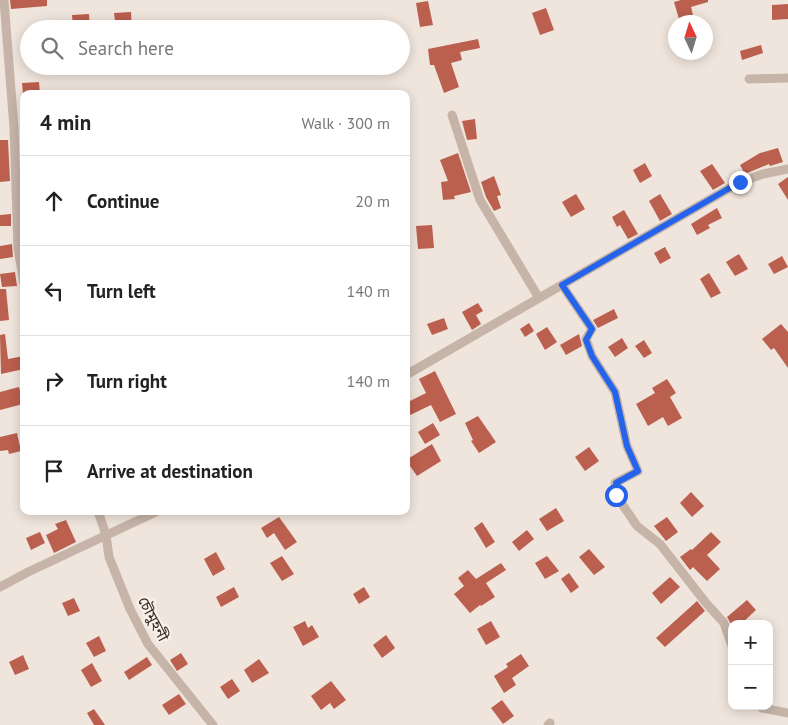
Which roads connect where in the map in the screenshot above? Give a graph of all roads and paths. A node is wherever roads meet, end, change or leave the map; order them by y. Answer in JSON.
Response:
{"nodes":[{"id":1,"x":4,"y":0,"type":"edge"},
{"id":2,"x":788,"y":78,"type":"edge"},
{"id":3,"x":750,"y":80,"type":"dead end"},
{"id":4,"x":452,"y":115,"type":"dead end"},
{"id":5,"x":788,"y":169,"type":"edge"},
{"id":6,"x":20,"y":260,"type":"edge"},
{"id":7,"x":562,"y":285,"type":"junction"},
{"id":8,"x":540,"y":298,"type":"junction"},
{"id":9,"x":410,"y":373,"type":"edge"},
{"id":10,"x":99,"y":515,"type":"edge"},
{"id":11,"x":149,"y":515,"type":"edge"},
{"id":12,"x":106,"y":535,"type":"junction"},
{"id":13,"x":0,"y":587,"type":"edge"},
{"id":14,"x":728,"y":634,"type":"edge"},
{"id":15,"x":773,"y":709,"type":"edge"},
{"id":16,"x":788,"y":713,"type":"edge"},
{"id":17,"x":213,"y":725,"type":"edge"}],
"edges":[{"from":1,"to":6,"type":"street"},
{"from":2,"to":3,"type":"street"},
{"from":4,"to":8,"type":"street"},
{"from":5,"to":7,"type":"street"},
{"from":7,"to":8,"type":"street"},
{"from":7,"to":14,"type":"street"},
{"from":8,"to":9,"type":"street"},
{"from":10,"to":12,"type":"street","name":"চৌমুহনী"},
{"from":11,"to":12,"type":"street"},
{"from":12,"to":13,"type":"street"},
{"from":12,"to":17,"type":"street","name":"চৌমুহনী"},
{"from":15,"to":16,"type":"street"}]}
